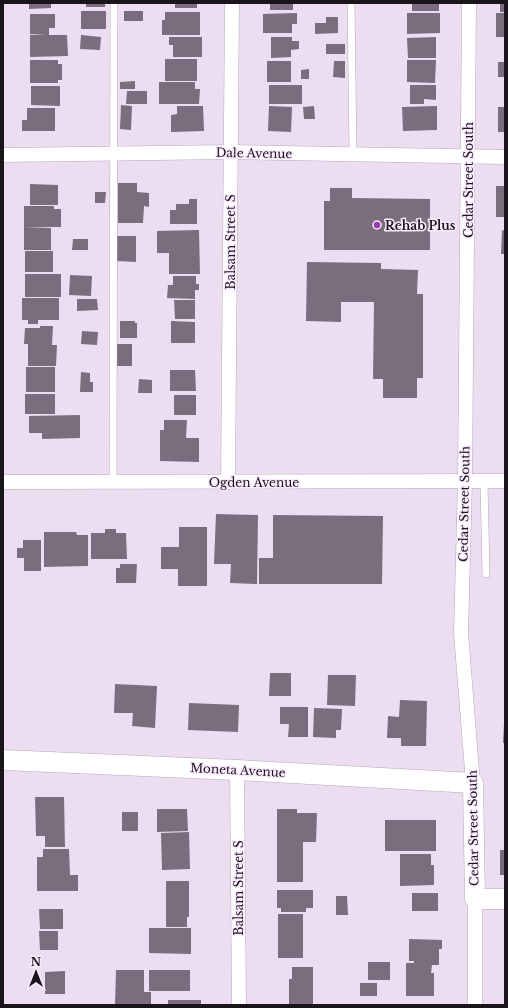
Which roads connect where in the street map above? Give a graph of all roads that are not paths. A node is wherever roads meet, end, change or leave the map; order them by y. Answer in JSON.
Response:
{"nodes":[{"id":1,"x":114,"y":3,"type":"edge"},
{"id":2,"x":232,"y":3,"type":"edge"},
{"id":3,"x":351,"y":3,"type":"edge"},
{"id":4,"x":469,"y":3,"type":"edge"},
{"id":5,"x":231,"y":152,"type":"junction"},
{"id":6,"x":113,"y":154,"type":"junction"},
{"id":7,"x":3,"y":155,"type":"edge"},
{"id":8,"x":353,"y":155,"type":"junction"},
{"id":9,"x":468,"y":157,"type":"junction"},
{"id":10,"x":505,"y":157,"type":"edge"},
{"id":11,"x":465,"y":481,"type":"junction"},
{"id":12,"x":484,"y":481,"type":"junction"},
{"id":13,"x":505,"y":481,"type":"edge"},
{"id":14,"x":3,"y":482,"type":"edge"},
{"id":15,"x":113,"y":482,"type":"junction"},
{"id":16,"x":228,"y":482,"type":"junction"},
{"id":17,"x":486,"y":574,"type":"dead end"},
{"id":18,"x":3,"y":760,"type":"edge"},
{"id":19,"x":237,"y":770,"type":"junction"},
{"id":20,"x":473,"y":783,"type":"junction"},
{"id":21,"x":475,"y":899,"type":"junction"},
{"id":22,"x":505,"y":899,"type":"edge"},
{"id":23,"x":239,"y":1005,"type":"edge"},
{"id":24,"x":475,"y":1005,"type":"edge"}],
"edges":[{"from":1,"to":6,"type":"lane"},
{"from":2,"to":5,"type":"street","name":"Balsam Street S"},
{"from":3,"to":8,"type":"lane"},
{"from":4,"to":9,"type":"street","name":"Cedar Street South"},
{"from":5,"to":6,"type":"street","name":"Dale Avenue"},
{"from":5,"to":8,"type":"street","name":"Dale Avenue"},
{"from":5,"to":16,"type":"street","name":"Balsam Street S"},
{"from":6,"to":7,"type":"street","name":"Dale Avenue"},
{"from":6,"to":15,"type":"lane"},
{"from":8,"to":9,"type":"street","name":"Dale Avenue"},
{"from":9,"to":10,"type":"street","name":"Dale Avenue"},
{"from":9,"to":11,"type":"street","name":"Cedar Street South"},
{"from":11,"to":12,"type":"street","name":"Ogden Avenue"},
{"from":11,"to":16,"type":"street","name":"Ogden Avenue"},
{"from":11,"to":20,"type":"street","name":"Cedar Street South"},
{"from":12,"to":13,"type":"street","name":"Ogden Avenue"},
{"from":12,"to":17,"type":"lane"},
{"from":14,"to":15,"type":"street","name":"Ogden Avenue"},
{"from":15,"to":16,"type":"street","name":"Ogden Avenue"},
{"from":18,"to":19,"type":"street","name":"Moneta Avenue"},
{"from":19,"to":20,"type":"street","name":"Moneta Avenue"},
{"from":19,"to":23,"type":"street","name":"Balsam Street S"},
{"from":20,"to":21,"type":"street","name":"Cedar Street South"},
{"from":21,"to":22,"type":"street"},
{"from":21,"to":24,"type":"street","name":"Cedar Street South"}]}
